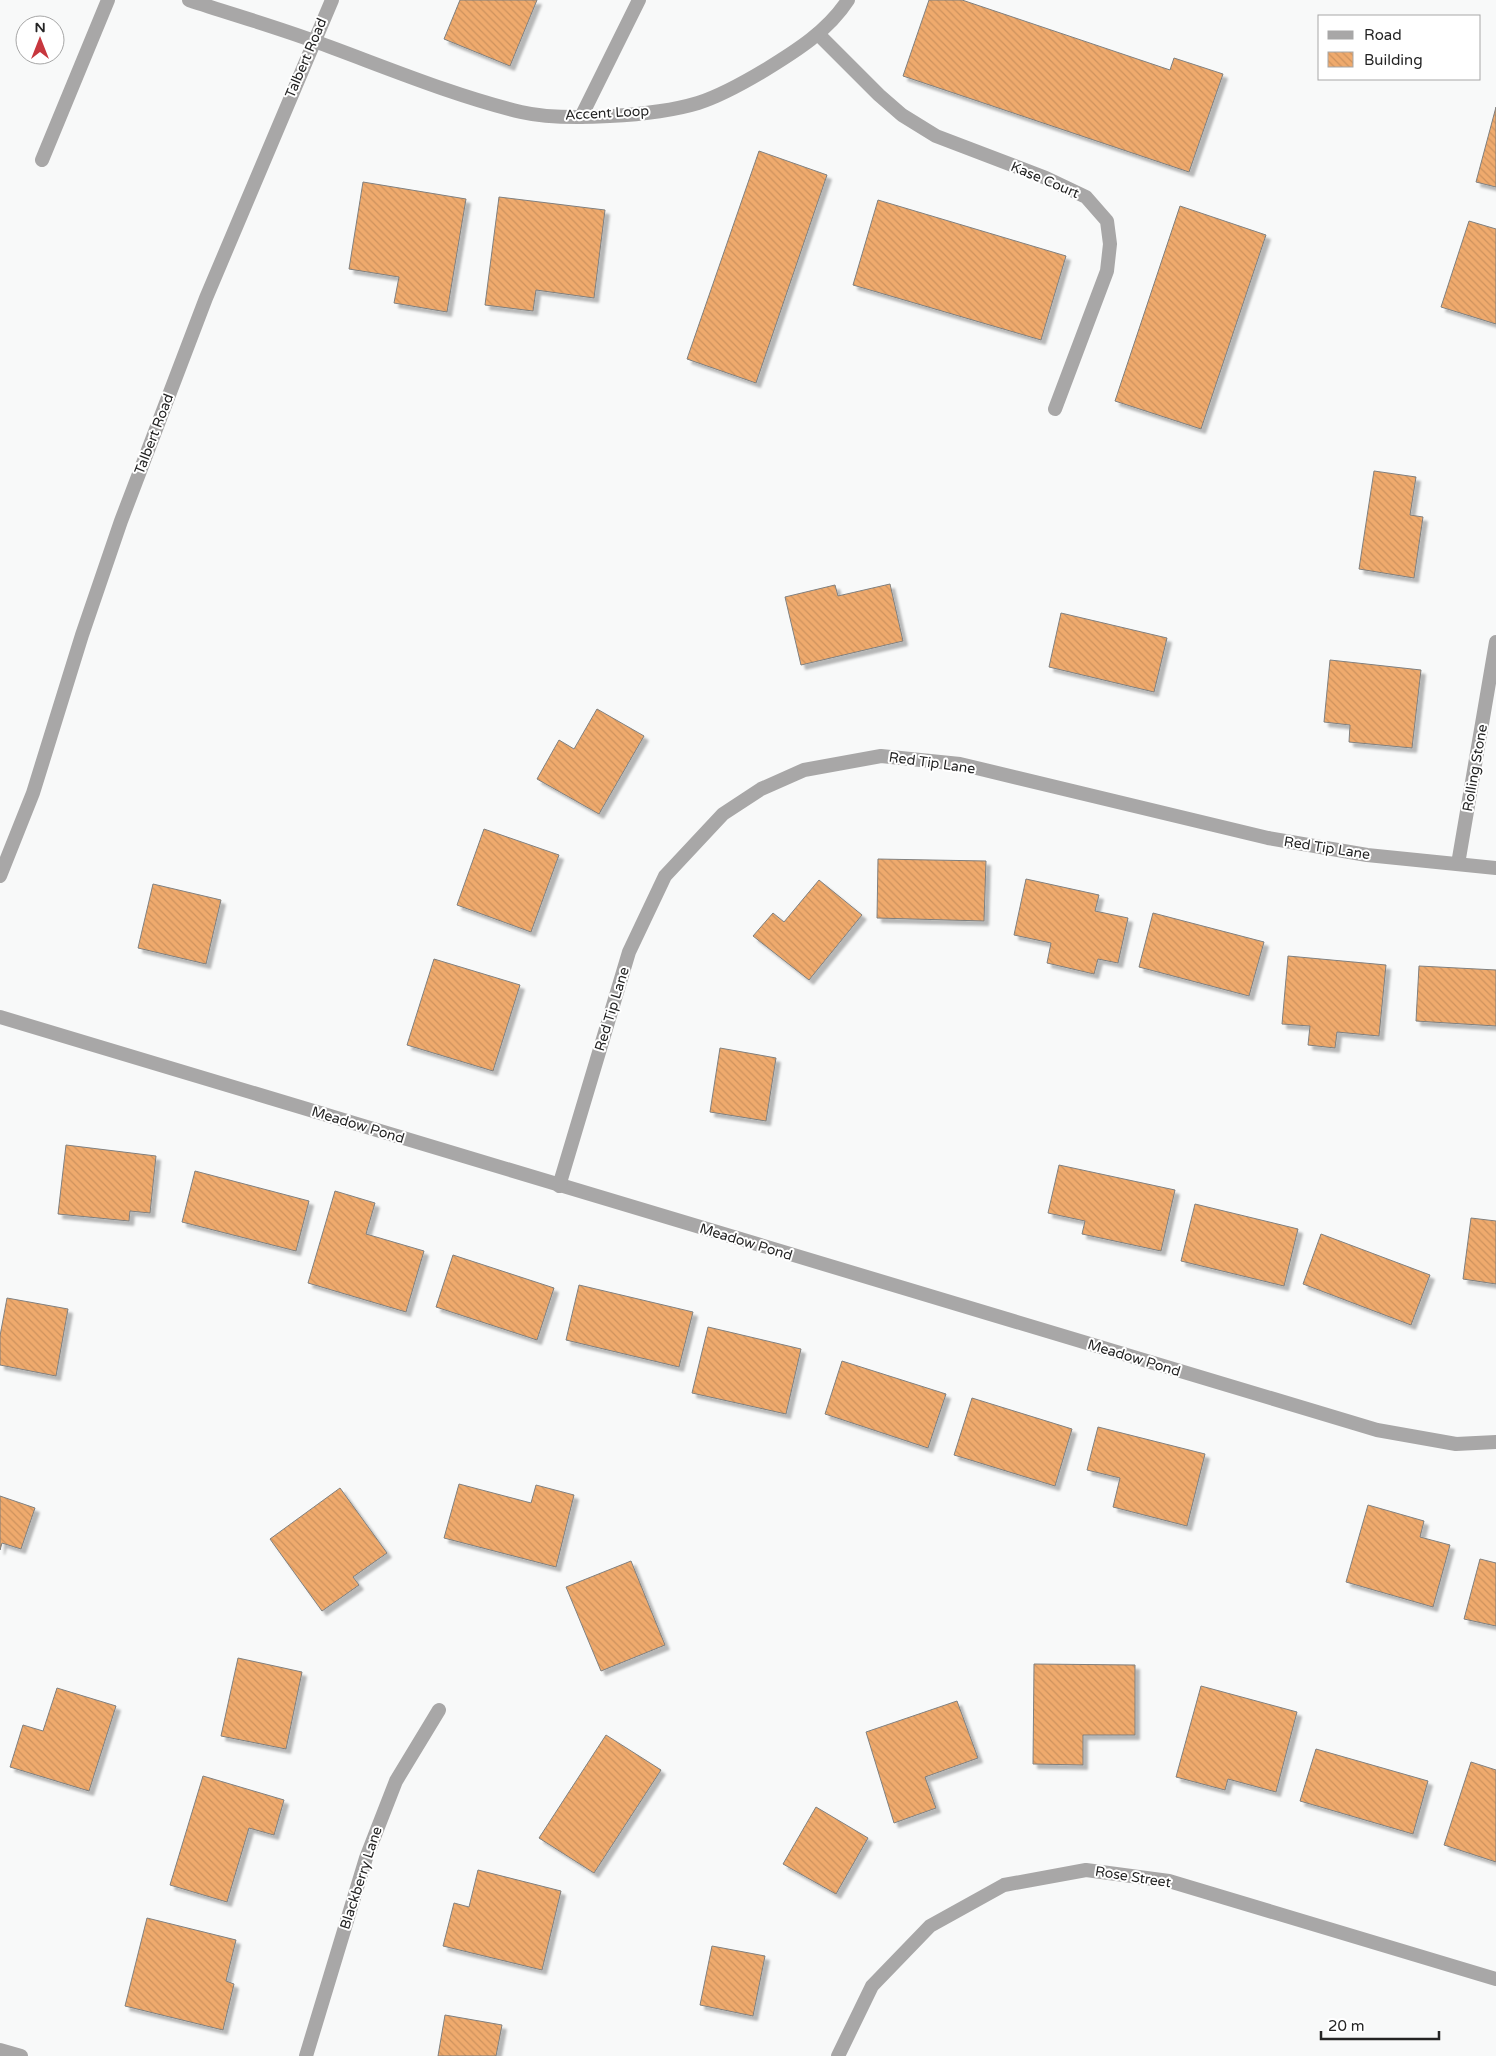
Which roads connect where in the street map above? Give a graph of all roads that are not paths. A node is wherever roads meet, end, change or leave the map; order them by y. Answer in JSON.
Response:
{"nodes":[{"id":1,"x":108,"y":0,"type":"edge"},
{"id":2,"x":189,"y":0,"type":"edge"},
{"id":3,"x":332,"y":0,"type":"edge"},
{"id":4,"x":639,"y":0,"type":"edge"},
{"id":5,"x":843,"y":1,"type":"edge"},
{"id":6,"x":818,"y":34,"type":"junction"},
{"id":7,"x":313,"y":41,"type":"junction"},
{"id":8,"x":581,"y":117,"type":"junction"},
{"id":9,"x":42,"y":160,"type":"dead end"},
{"id":10,"x":1055,"y":409,"type":"dead end"},
{"id":11,"x":1496,"y":642,"type":"edge"},
{"id":12,"x":1458,"y":864,"type":"junction"},
{"id":13,"x":1496,"y":868,"type":"edge"},
{"id":14,"x":0,"y":876,"type":"edge"},
{"id":15,"x":0,"y":1017,"type":"edge"},
{"id":16,"x":558,"y":1186,"type":"junction"},
{"id":17,"x":1496,"y":1442,"type":"edge"},
{"id":18,"x":439,"y":1710,"type":"dead end"},
{"id":19,"x":1496,"y":1979,"type":"edge"},
{"id":20,"x":0,"y":2050,"type":"edge"},
{"id":21,"x":21,"y":2056,"type":"edge"},
{"id":22,"x":306,"y":2056,"type":"edge"},
{"id":23,"x":838,"y":2056,"type":"edge"}],
"edges":[{"from":1,"to":9,"type":"street"},
{"from":2,"to":7,"type":"street","name":"Accent Loop"},
{"from":3,"to":7,"type":"street","name":"Talbert Road"},
{"from":4,"to":8,"type":"street"},
{"from":5,"to":6,"type":"street","name":"Accent Loop"},
{"from":6,"to":8,"type":"street","name":"Accent Loop"},
{"from":6,"to":10,"type":"street","name":"Kase Court"},
{"from":7,"to":8,"type":"street","name":"Accent Loop"},
{"from":7,"to":14,"type":"street","name":"Talbert Road"},
{"from":11,"to":12,"type":"street","name":"Rolling Stone"},
{"from":12,"to":13,"type":"street","name":"Red Tip Lane"},
{"from":12,"to":16,"type":"street","name":"Red Tip Lane"},
{"from":15,"to":16,"type":"street","name":"Meadow Pond"},
{"from":16,"to":17,"type":"street","name":"Meadow Pond"},
{"from":18,"to":22,"type":"street","name":"Blackberry Lane"},
{"from":19,"to":23,"type":"street","name":"Rose Street"},
{"from":20,"to":21,"type":"street"}]}
